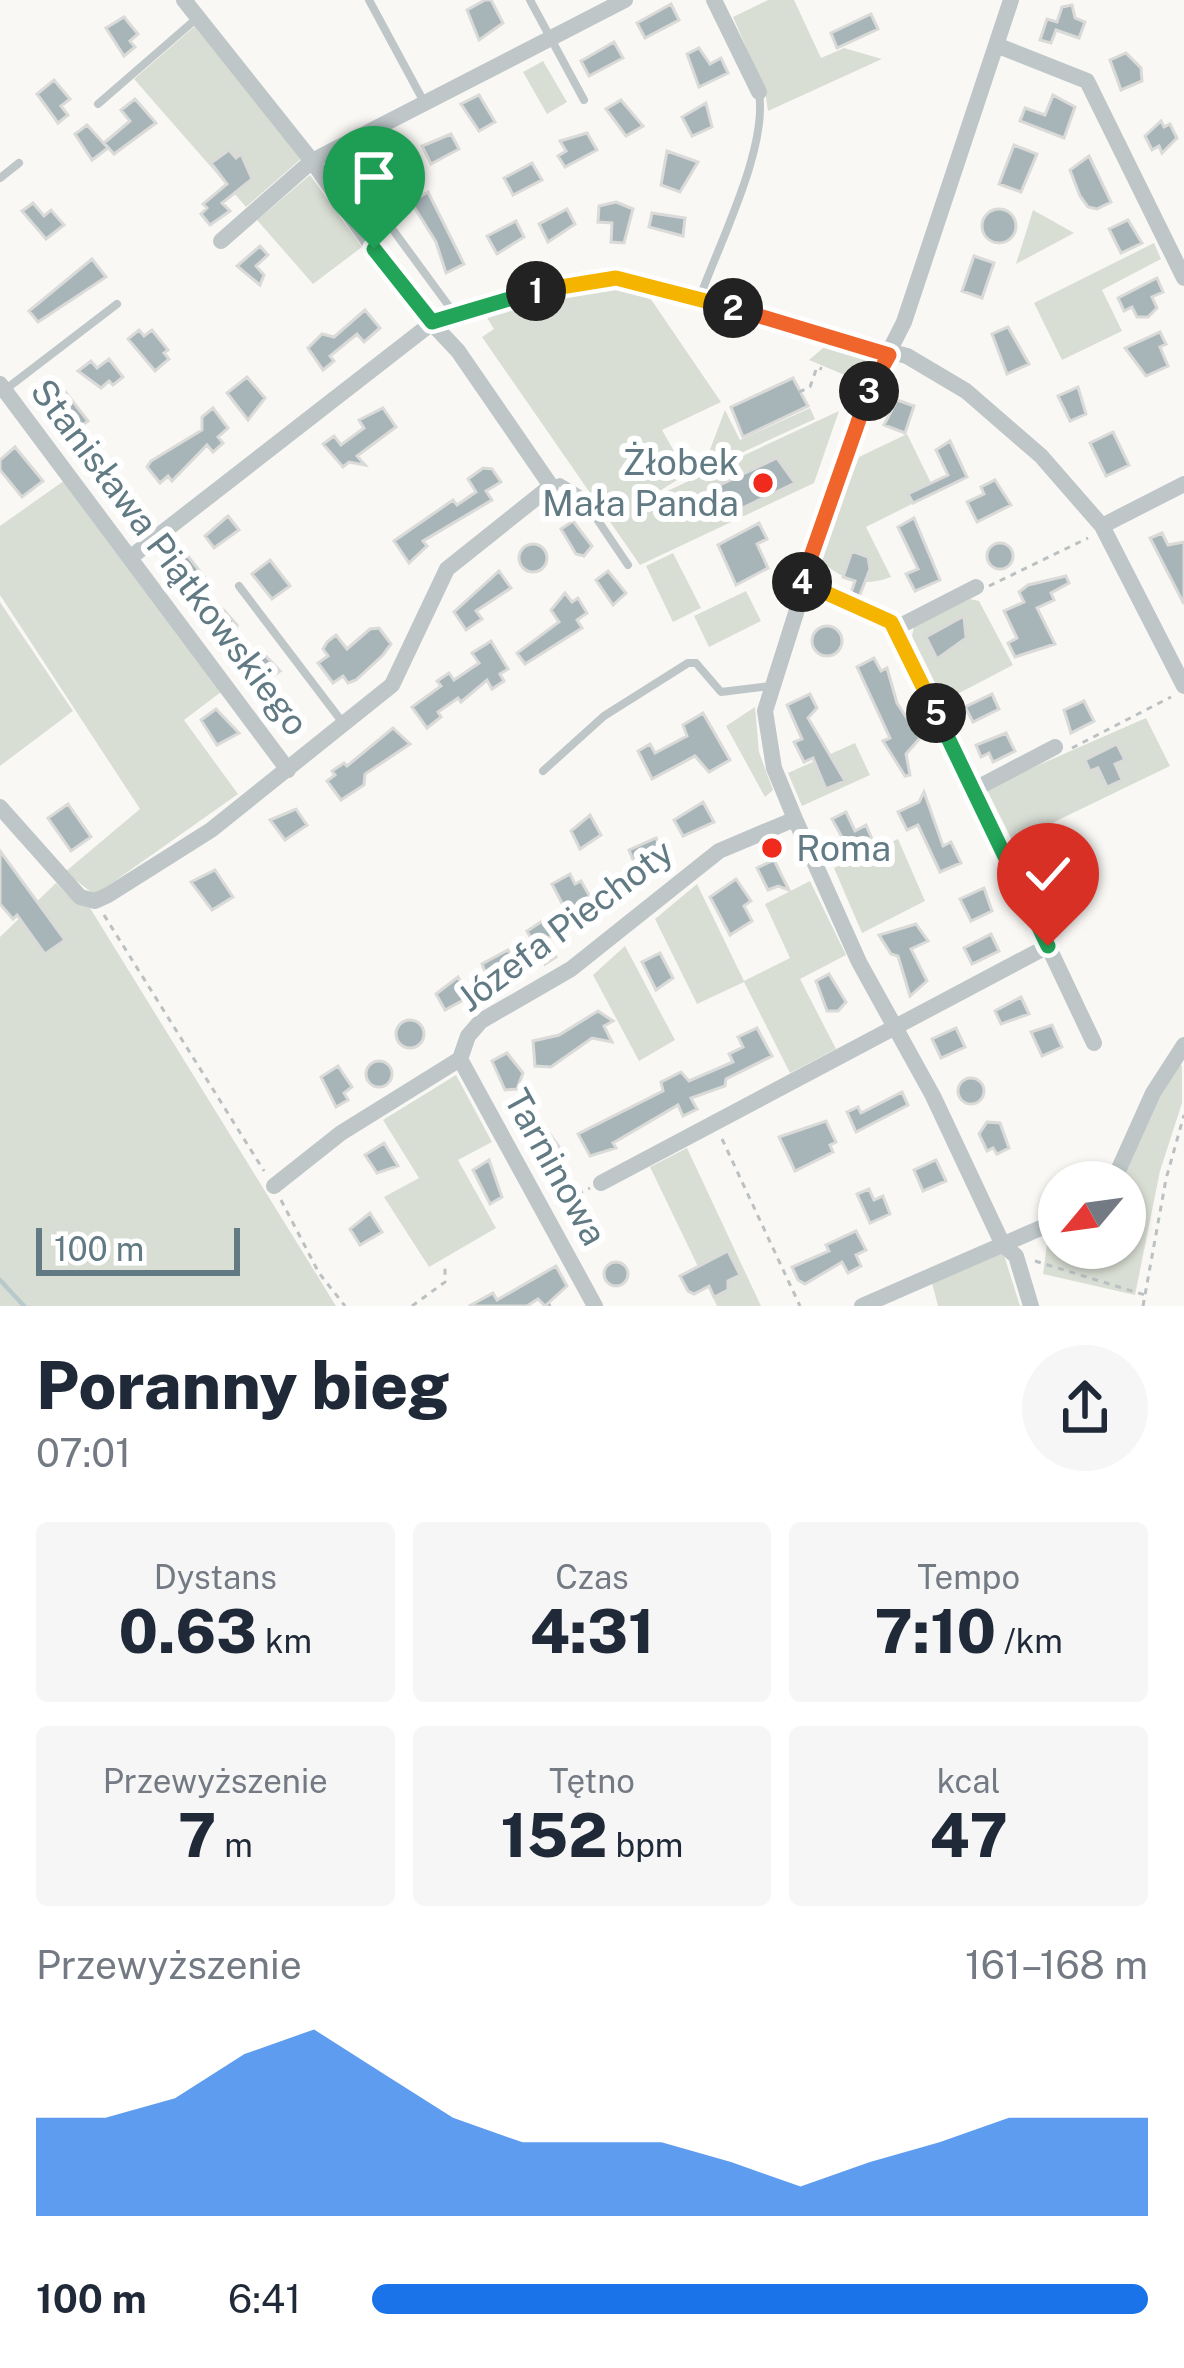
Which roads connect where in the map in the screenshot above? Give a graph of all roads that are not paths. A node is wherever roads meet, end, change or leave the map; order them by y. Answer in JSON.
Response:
{"nodes":[{"id":1,"x":184,"y":0,"type":"edge"},
{"id":2,"x":369,"y":0,"type":"edge"},
{"id":3,"x":530,"y":0,"type":"edge"},
{"id":4,"x":625,"y":0,"type":"edge"},
{"id":5,"x":714,"y":0,"type":"edge"},
{"id":6,"x":1011,"y":0,"type":"edge"},
{"id":7,"x":197,"y":18,"type":"junction"},
{"id":8,"x":549,"y":40,"type":"junction"},
{"id":9,"x":996,"y":45,"type":"junction"},
{"id":10,"x":759,"y":92,"type":"joint"},
{"id":11,"x":584,"y":100,"type":"dead end"},
{"id":12,"x":424,"y":102,"type":"junction"},
{"id":13,"x":98,"y":104,"type":"dead end"},
{"id":14,"x":334,"y":149,"type":"junction"},
{"id":15,"x":312,"y":161,"type":"junction"},
{"id":16,"x":20,"y":163,"type":"dead end"},
{"id":17,"x":0,"y":178,"type":"edge"},
{"id":18,"x":220,"y":241,"type":"dead end"},
{"id":19,"x":1184,"y":278,"type":"edge"},
{"id":20,"x":700,"y":297,"type":"junction"},
{"id":21,"x":117,"y":304,"type":"dead end"},
{"id":22,"x":459,"y":319,"type":"junction"},
{"id":23,"x":432,"y":322,"type":"junction"},
{"id":24,"x":889,"y":355,"type":"junction"},
{"id":25,"x":2,"y":387,"type":"edge"},
{"id":26,"x":1184,"y":484,"type":"edge"},
{"id":27,"x":551,"y":486,"type":"junction"},
{"id":28,"x":1102,"y":526,"type":"junction"},
{"id":29,"x":131,"y":557,"type":"junction"},
{"id":30,"x":628,"y":566,"type":"dead end"},
{"id":31,"x":801,"y":585,"type":"junction"},
{"id":32,"x":239,"y":586,"type":"dead end"},
{"id":33,"x":976,"y":587,"type":"road end"},
{"id":34,"x":896,"y":628,"type":"junction"},
{"id":35,"x":770,"y":686,"type":"junction"},
{"id":36,"x":1184,"y":688,"type":"edge"},
{"id":37,"x":344,"y":724,"type":"junction"},
{"id":38,"x":1055,"y":747,"type":"road end"},
{"id":39,"x":288,"y":770,"type":"junction"},
{"id":40,"x":543,"y":771,"type":"dead end"},
{"id":41,"x":973,"y":790,"type":"junction"},
{"id":42,"x":0,"y":807,"type":"edge"},
{"id":43,"x":795,"y":819,"type":"junction"},
{"id":44,"x":1048,"y":946,"type":"junction"},
{"id":45,"x":896,"y":1028,"type":"junction"},
{"id":46,"x":1094,"y":1043,"type":"dead end"},
{"id":47,"x":1184,"y":1045,"type":"edge"},
{"id":48,"x":460,"y":1059,"type":"junction"},
{"id":49,"x":1122,"y":1161,"type":"edge"},
{"id":50,"x":601,"y":1183,"type":"road end"},
{"id":51,"x":274,"y":1186,"type":"road end"},
{"id":52,"x":1038,"y":1233,"type":"edge"},
{"id":53,"x":1009,"y":1251,"type":"junction"},
{"id":54,"x":595,"y":1306,"type":"edge"},
{"id":55,"x":862,"y":1306,"type":"edge"},
{"id":56,"x":1031,"y":1306,"type":"edge"}],
"edges":[{"from":1,"to":7,"type":"street"},
{"from":2,"to":12,"type":"lane"},
{"from":3,"to":8,"type":"lane"},
{"from":4,"to":8,"type":"street"},
{"from":5,"to":10,"type":"street"},
{"from":6,"to":9,"type":"street"},
{"from":7,"to":13,"type":"lane"},
{"from":7,"to":15,"type":"street"},
{"from":8,"to":11,"type":"lane"},
{"from":8,"to":12,"type":"street"},
{"from":9,"to":19,"type":"street"},
{"from":9,"to":24,"type":"street"},
{"from":10,"to":20,"type":"lane"},
{"from":12,"to":14,"type":"street"},
{"from":14,"to":15,"type":"street"},
{"from":14,"to":22,"type":"lane"},
{"from":15,"to":18,"type":"street"},
{"from":15,"to":23,"type":"street"},
{"from":16,"to":17,"type":"lane"},
{"from":20,"to":22,"type":"street"},
{"from":20,"to":24,"type":"street"},
{"from":21,"to":25,"type":"lane"},
{"from":22,"to":23,"type":"street"},
{"from":23,"to":27,"type":"street"},
{"from":23,"to":29,"type":"street"},
{"from":24,"to":28,"type":"street"},
{"from":24,"to":31,"type":"street"},
{"from":25,"to":29,"type":"street","name":"Stanisława Piątkowskiego"},
{"from":26,"to":28,"type":"street"},
{"from":27,"to":30,"type":"lane"},
{"from":27,"to":37,"type":"street"},
{"from":28,"to":36,"type":"street"},
{"from":29,"to":39,"type":"street","name":"Stanisława Piątkowskiego"},
{"from":31,"to":34,"type":"street"},
{"from":31,"to":35,"type":"street"},
{"from":32,"to":37,"type":"lane"},
{"from":33,"to":34,"type":"street"},
{"from":34,"to":41,"type":"street"},
{"from":35,"to":40,"type":"lane"},
{"from":35,"to":43,"type":"street"},
{"from":37,"to":39,"type":"street"},
{"from":38,"to":41,"type":"street"},
{"from":39,"to":42,"type":"street"},
{"from":41,"to":44,"type":"street"},
{"from":43,"to":45,"type":"street"},
{"from":43,"to":48,"type":"street","name":"Józefa Piechoty"},
{"from":44,"to":45,"type":"street"},
{"from":44,"to":46,"type":"street"},
{"from":45,"to":50,"type":"street"},
{"from":45,"to":53,"type":"street"},
{"from":47,"to":49,"type":"street"},
{"from":48,"to":51,"type":"street","name":"Józefa Piechoty"},
{"from":48,"to":54,"type":"street","name":"Tarninowa"},
{"from":52,"to":53,"type":"street"},
{"from":53,"to":55,"type":"street"},
{"from":53,"to":56,"type":"street"}]}
